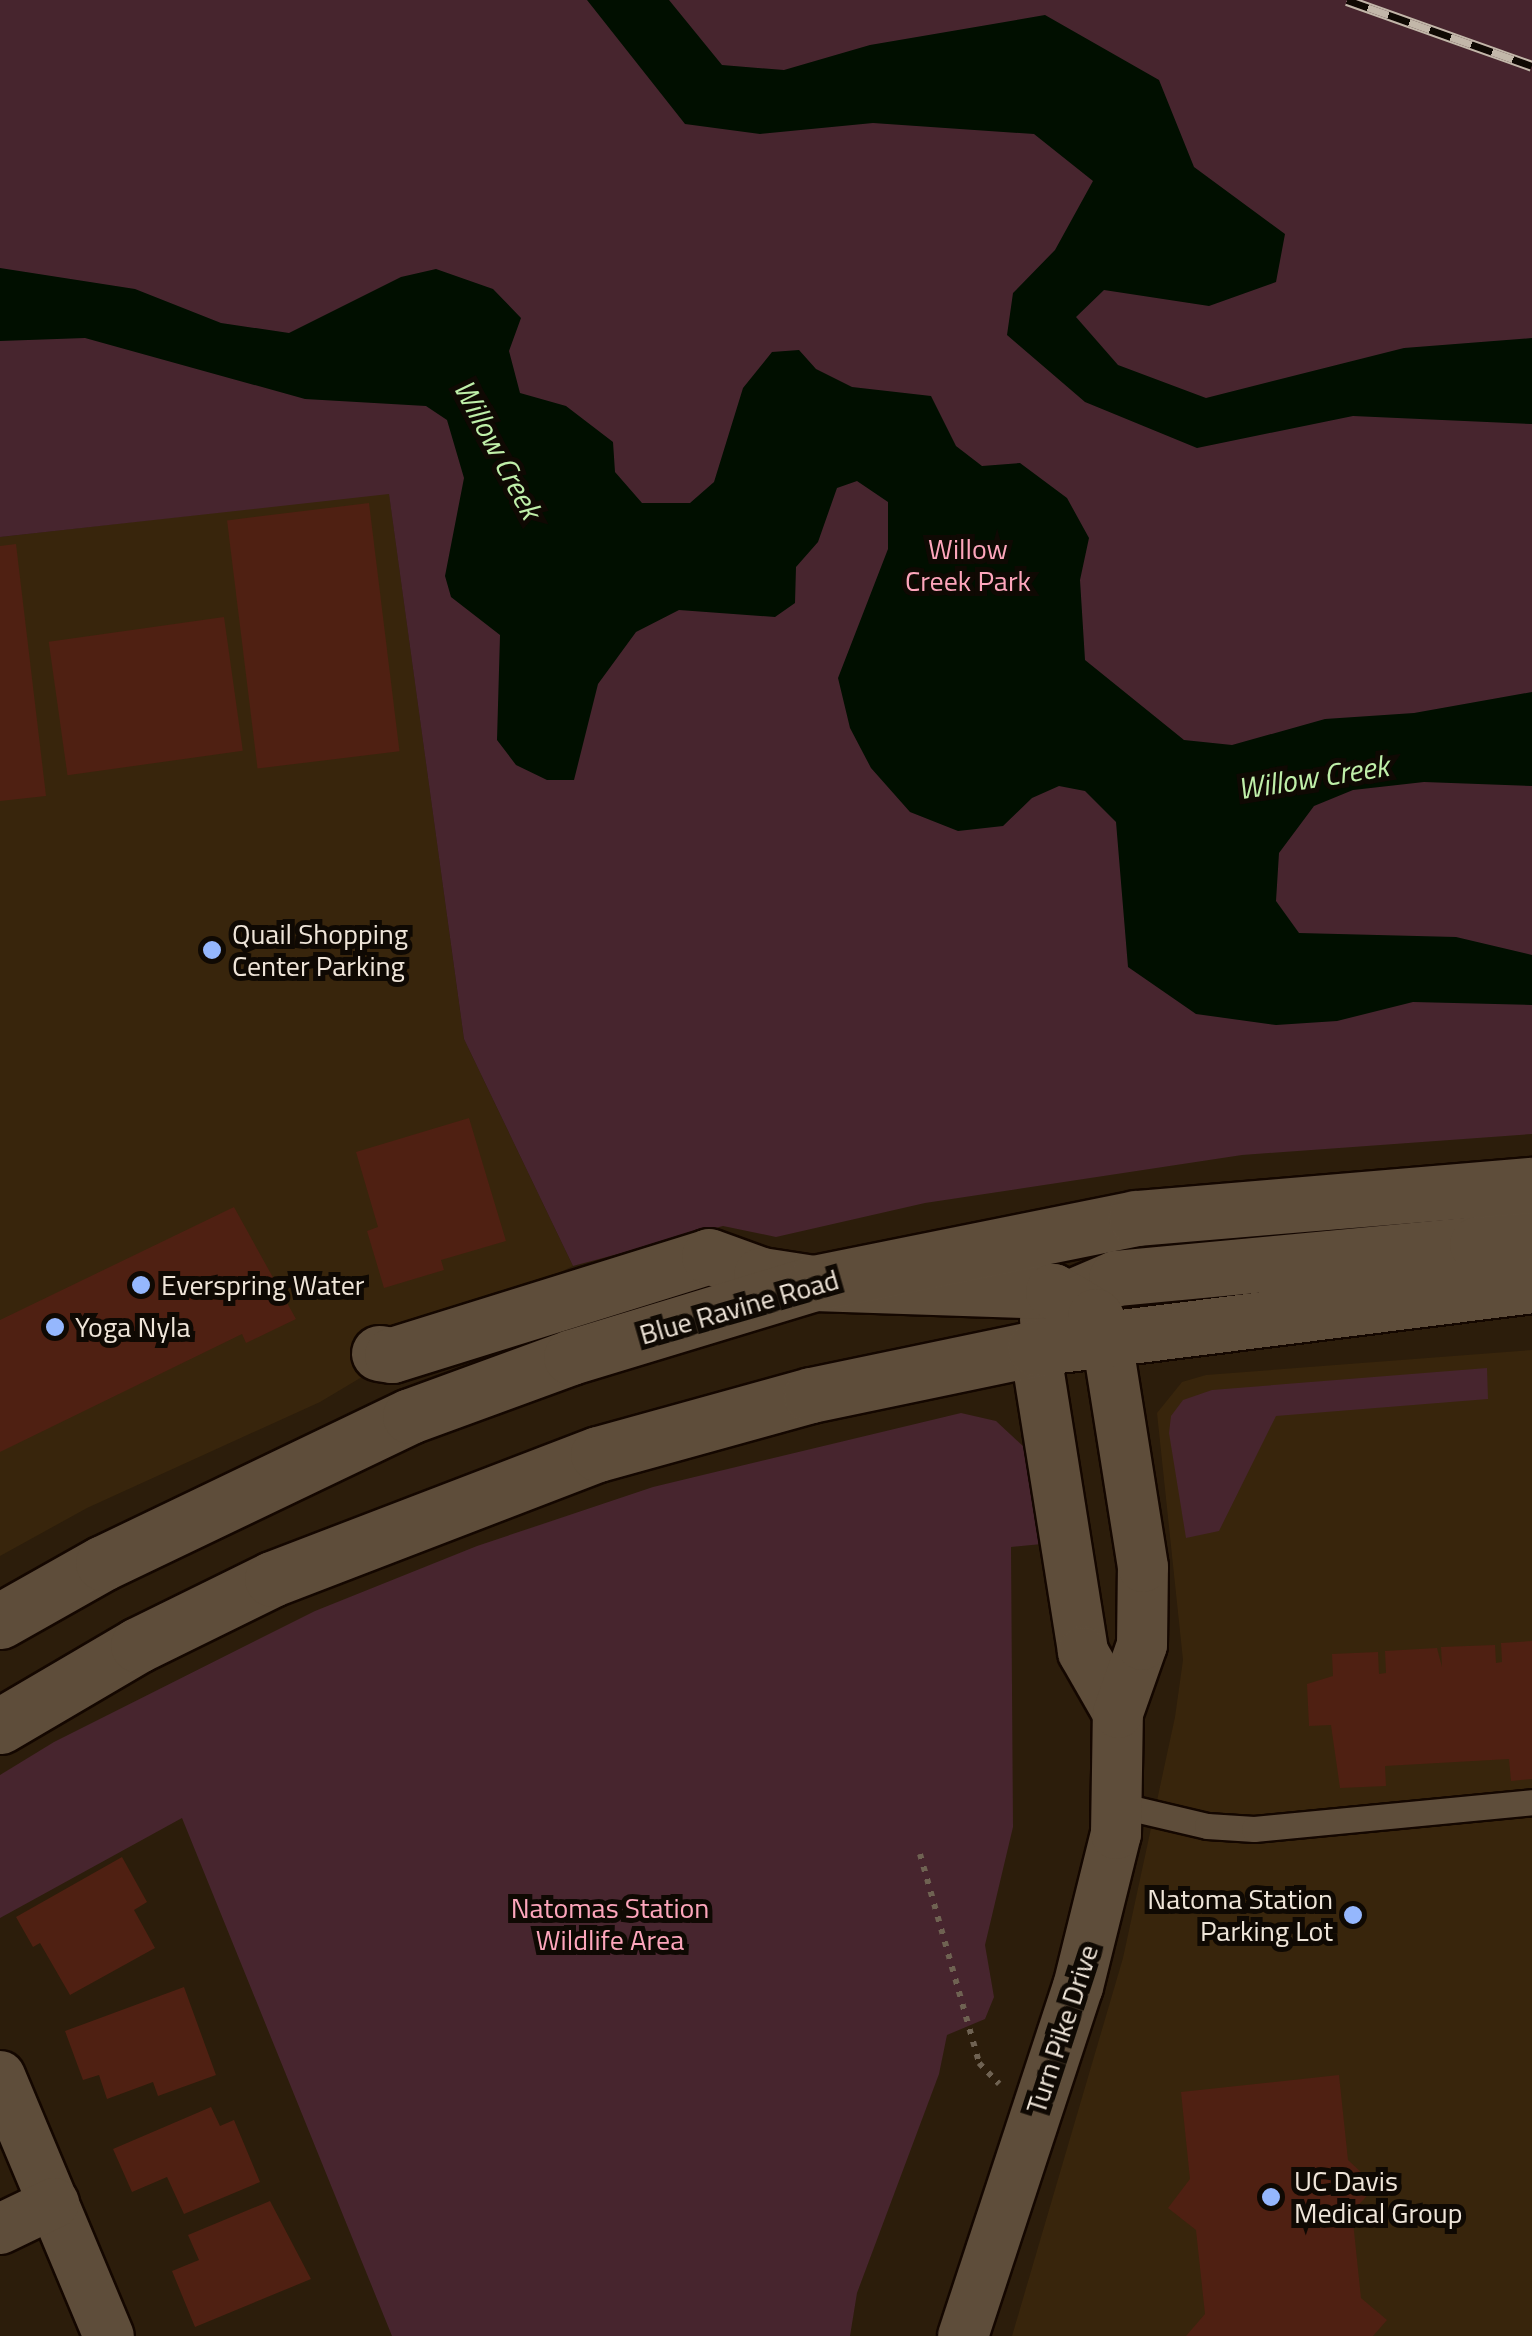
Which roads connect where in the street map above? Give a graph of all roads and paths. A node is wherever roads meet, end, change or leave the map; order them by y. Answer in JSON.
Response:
{"nodes":[{"id":1,"x":1532,"y":1185,"type":"edge"},
{"id":2,"x":1532,"y":1231,"type":"edge"},
{"id":3,"x":814,"y":1282,"type":"junction"},
{"id":4,"x":1532,"y":1285,"type":"edge"},
{"id":5,"x":1071,"y":1298,"type":"junction"},
{"id":6,"x":1465,"y":1298,"type":"junction"},
{"id":7,"x":1532,"y":1316,"type":"edge"},
{"id":8,"x":1107,"y":1338,"type":"junction"},
{"id":9,"x":1035,"y":1348,"type":"junction"},
{"id":10,"x":379,"y":1354,"type":"dead end"},
{"id":11,"x":0,"y":1622,"type":"edge"},
{"id":12,"x":1118,"y":1713,"type":"junction"},
{"id":13,"x":0,"y":1726,"type":"edge"},
{"id":14,"x":1532,"y":1802,"type":"edge"},
{"id":15,"x":1118,"y":1805,"type":"junction"},
{"id":16,"x":920,"y":1854,"type":"dead end"},
{"id":17,"x":0,"y":2076,"type":"edge"},
{"id":18,"x":1040,"y":2099,"type":"junction"},
{"id":19,"x":54,"y":2204,"type":"junction"},
{"id":20,"x":0,"y":2229,"type":"edge"},
{"id":21,"x":109,"y":2336,"type":"edge"},
{"id":22,"x":964,"y":2336,"type":"edge"}],
"edges":[{"from":1,"to":3,"type":"main road","name":"Blue Ravine Road"},
{"from":2,"to":5,"type":"main road"},
{"from":3,"to":5,"type":"main road"},
{"from":3,"to":10,"type":"main road"},
{"from":3,"to":11,"type":"main road","name":"Blue Ravine Road"},
{"from":4,"to":6,"type":"main road"},
{"from":5,"to":8,"type":"main road"},
{"from":5,"to":9,"type":"main road"},
{"from":6,"to":7,"type":"main road"},
{"from":6,"to":8,"type":"main road"},
{"from":8,"to":9,"type":"main road"},
{"from":8,"to":12,"type":"street","name":"Turn Pike Drive"},
{"from":9,"to":12,"type":"street","name":"Turn Pike Drive"},
{"from":9,"to":13,"type":"main road"},
{"from":12,"to":15,"type":"street","name":"Turn Pike Drive"},
{"from":14,"to":15,"type":"lane"},
{"from":15,"to":18,"type":"street","name":"Turn Pike Drive"},
{"from":16,"to":18,"type":"path"},
{"from":17,"to":19,"type":"street"},
{"from":18,"to":22,"type":"street","name":"Turn Pike Drive"},
{"from":19,"to":20,"type":"street"},
{"from":19,"to":21,"type":"street"}]}
